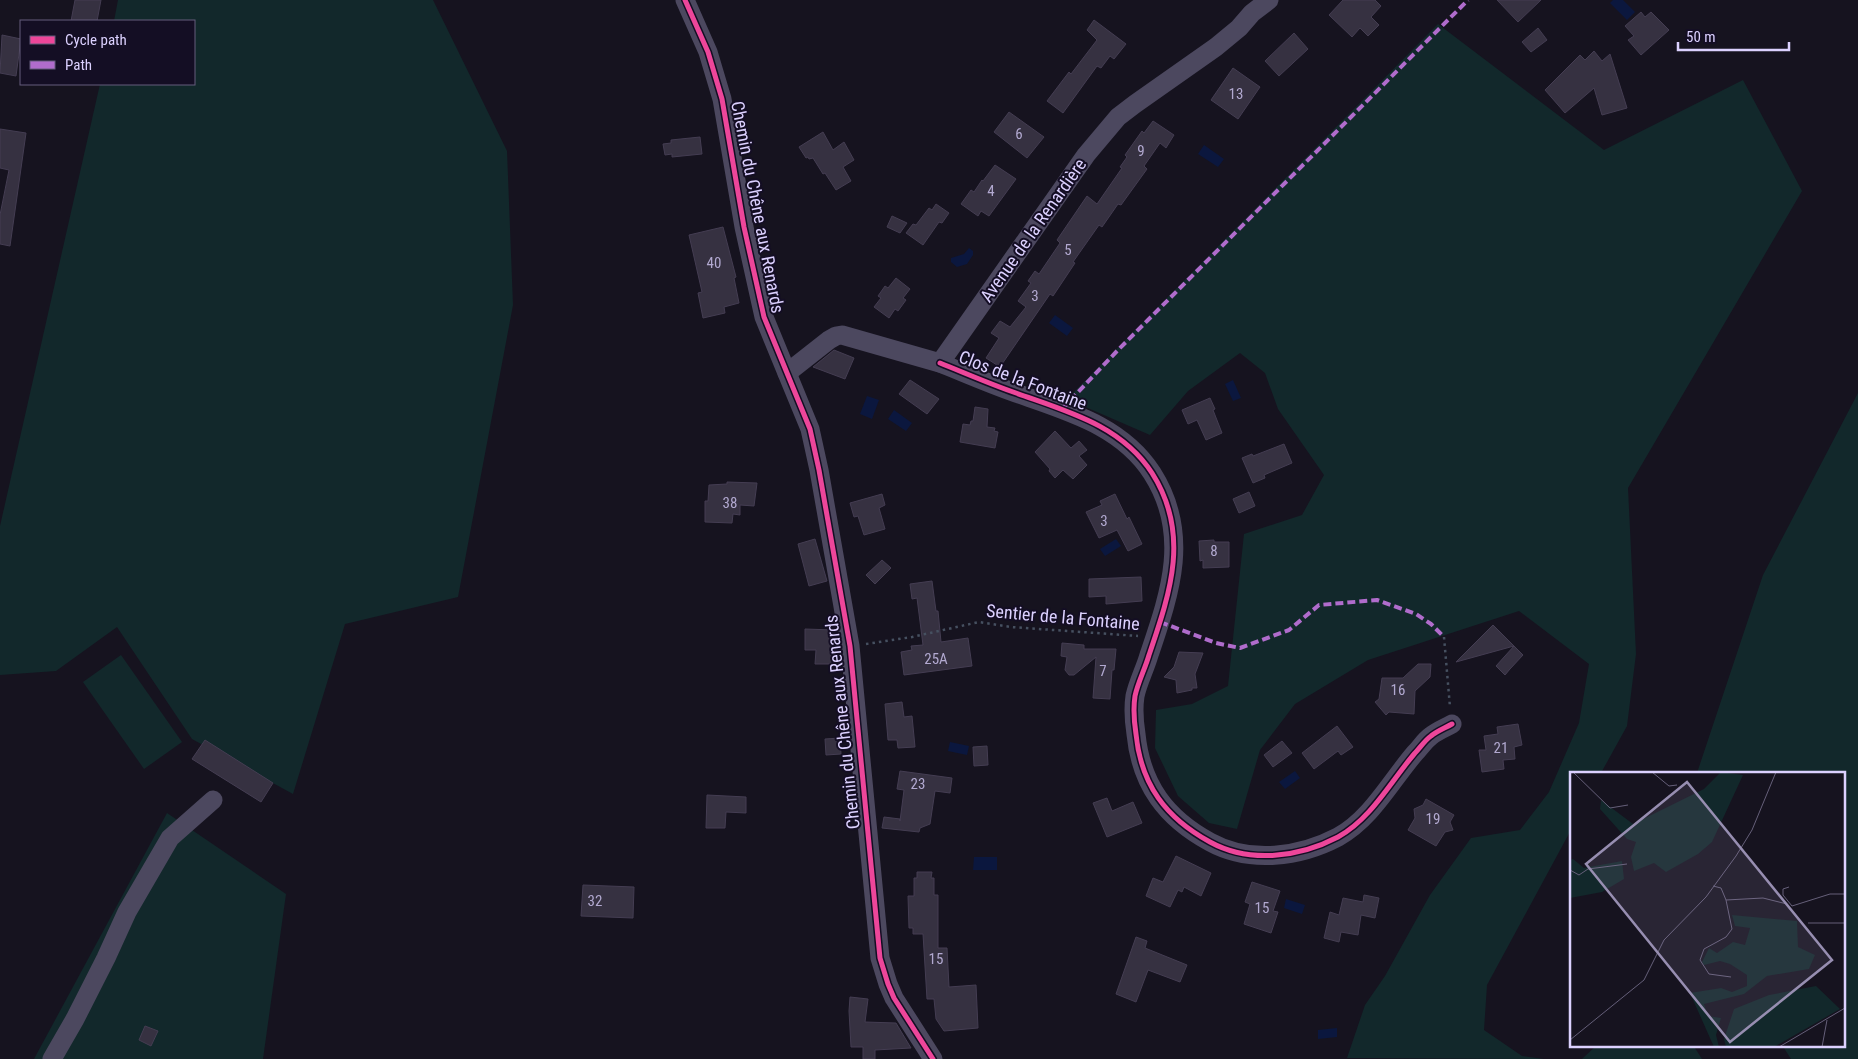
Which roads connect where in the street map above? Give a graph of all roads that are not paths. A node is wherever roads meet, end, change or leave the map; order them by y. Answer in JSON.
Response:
{"nodes":[{"id":1,"x":685,"y":0,"type":"edge"},
{"id":2,"x":1269,"y":0,"type":"edge"},
{"id":3,"x":940,"y":363,"type":"junction"},
{"id":4,"x":787,"y":373,"type":"junction"},
{"id":5,"x":1452,"y":724,"type":"road end"},
{"id":6,"x":213,"y":800,"type":"dead end"},
{"id":7,"x":52,"y":1059,"type":"edge"},
{"id":8,"x":933,"y":1059,"type":"edge"}],
"edges":[{"from":1,"to":4,"type":"street","name":"Chemin du Chêne aux Renards"},
{"from":2,"to":3,"type":"street","name":"Avenue de la Renardière"},
{"from":3,"to":4,"type":"street"},
{"from":3,"to":5,"type":"street","name":"Clos de la Fontaine"},
{"from":4,"to":8,"type":"street","name":"Chemin du Chêne aux Renards"},
{"from":6,"to":7,"type":"street"}]}
